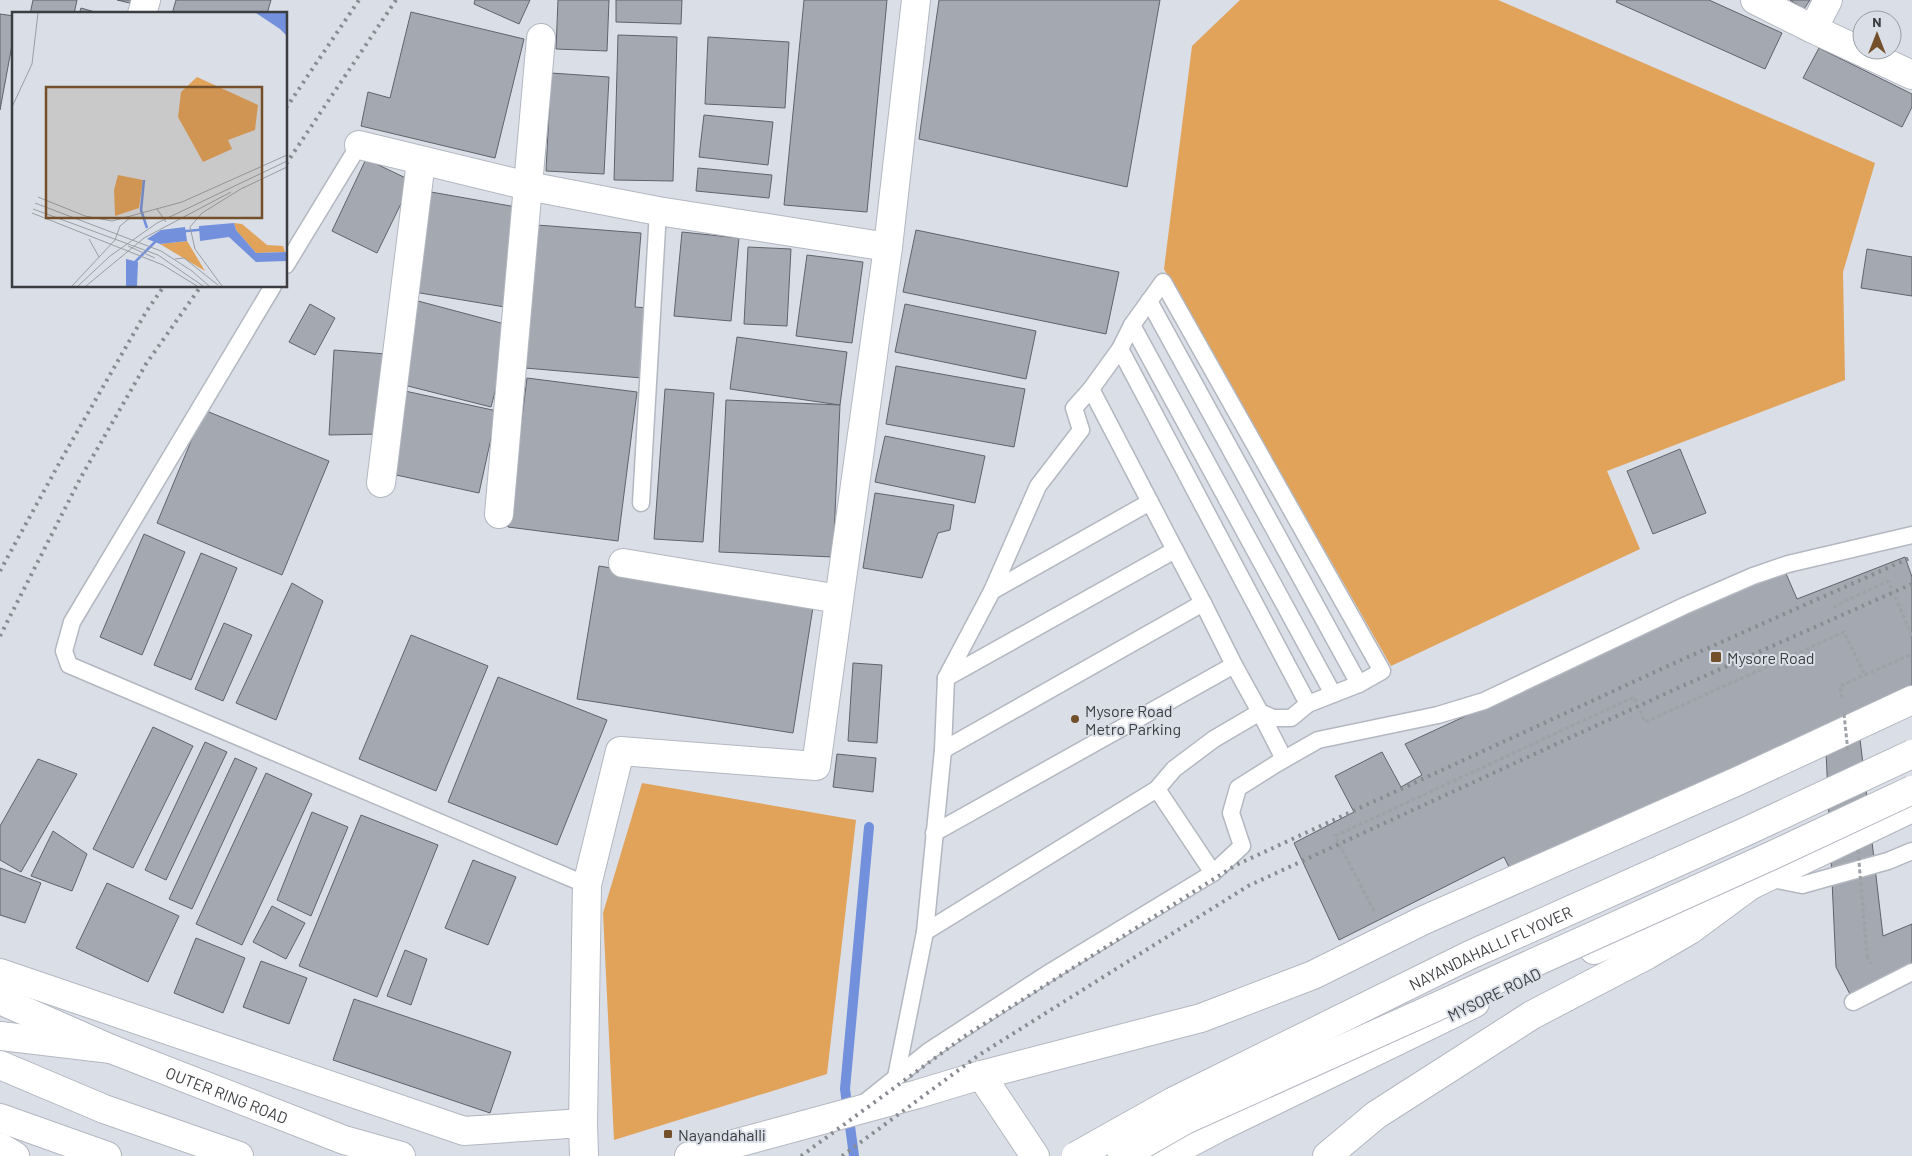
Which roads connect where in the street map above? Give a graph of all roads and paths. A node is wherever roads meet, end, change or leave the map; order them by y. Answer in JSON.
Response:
{"nodes":[{"id":1,"x":916,"y":0,"type":"edge"},
{"id":2,"x":1755,"y":0,"type":"edge"},
{"id":3,"x":1828,"y":0,"type":"edge"},
{"id":4,"x":1813,"y":29,"type":"junction"},
{"id":5,"x":540,"y":38,"type":"dead end"},
{"id":6,"x":1912,"y":75,"type":"edge"},
{"id":7,"x":360,"y":145,"type":"joint"},
{"id":8,"x":421,"y":161,"type":"junction"},
{"id":9,"x":528,"y":186,"type":"junction"},
{"id":10,"x":658,"y":211,"type":"junction"},
{"id":11,"x":888,"y":247,"type":"junction"},
{"id":12,"x":288,"y":261,"type":"edge"},
{"id":13,"x":272,"y":288,"type":"edge"},
{"id":14,"x":1149,"y":302,"type":"junction"},
{"id":15,"x":1132,"y":324,"type":"junction"},
{"id":16,"x":1120,"y":349,"type":"junction"},
{"id":17,"x":1090,"y":389,"type":"junction"},
{"id":18,"x":381,"y":483,"type":"dead end"},
{"id":19,"x":1150,"y":502,"type":"junction"},
{"id":20,"x":640,"y":503,"type":"dead end"},
{"id":21,"x":500,"y":514,"type":"dead end"},
{"id":22,"x":1912,"y":535,"type":"edge"},
{"id":23,"x":1175,"y":550,"type":"junction"},
{"id":24,"x":623,"y":563,"type":"dead end"},
{"id":25,"x":992,"y":591,"type":"junction"},
{"id":26,"x":840,"y":599,"type":"junction"},
{"id":27,"x":1203,"y":603,"type":"junction"},
{"id":28,"x":1833,"y":607,"type":"dead end"},
{"id":29,"x":1912,"y":636,"type":"edge"},
{"id":30,"x":1912,"y":654,"type":"edge"},
{"id":31,"x":1234,"y":665,"type":"junction"},
{"id":32,"x":1865,"y":675,"type":"junction"},
{"id":33,"x":946,"y":678,"type":"junction"},
{"id":34,"x":1359,"y":684,"type":"junction"},
{"id":35,"x":1333,"y":694,"type":"junction"},
{"id":36,"x":1912,"y":700,"type":"edge"},
{"id":37,"x":1308,"y":704,"type":"junction"},
{"id":38,"x":1260,"y":712,"type":"junction"},
{"id":39,"x":1844,"y":714,"type":"dead end"},
{"id":40,"x":943,"y":750,"type":"junction"},
{"id":41,"x":1912,"y":754,"type":"edge"},
{"id":42,"x":1284,"y":759,"type":"junction"},
{"id":43,"x":1157,"y":789,"type":"junction"},
{"id":44,"x":1912,"y":790,"type":"edge"},
{"id":45,"x":1912,"y":808,"type":"edge"},
{"id":46,"x":934,"y":833,"type":"junction"},
{"id":47,"x":1912,"y":851,"type":"edge"},
{"id":48,"x":1213,"y":873,"type":"junction"},
{"id":49,"x":1759,"y":881,"type":"junction"},
{"id":50,"x":587,"y":885,"type":"junction"},
{"id":51,"x":1374,"y":912,"type":"dead end"},
{"id":52,"x":925,"y":932,"type":"junction"},
{"id":53,"x":1912,"y":972,"type":"edge"},
{"id":54,"x":0,"y":973,"type":"edge"},
{"id":55,"x":0,"y":1000,"type":"edge"},
{"id":56,"x":1853,"y":1002,"type":"dead end"},
{"id":57,"x":0,"y":1036,"type":"edge"},
{"id":58,"x":110,"y":1049,"type":"junction"},
{"id":59,"x":0,"y":1065,"type":"edge"},
{"id":60,"x":980,"y":1075,"type":"junction"},
{"id":61,"x":896,"y":1078,"type":"junction"},
{"id":62,"x":854,"y":1111,"type":"junction"},
{"id":63,"x":0,"y":1118,"type":"edge"},
{"id":64,"x":583,"y":1122,"type":"junction"},
{"id":65,"x":804,"y":1125,"type":"junction"},
{"id":66,"x":0,"y":1146,"type":"edge"},
{"id":67,"x":98,"y":1153,"type":"edge"},
{"id":68,"x":15,"y":1156,"type":"edge"},
{"id":69,"x":239,"y":1156,"type":"edge"},
{"id":70,"x":402,"y":1156,"type":"edge"},
{"id":71,"x":584,"y":1156,"type":"edge"},
{"id":72,"x":689,"y":1156,"type":"edge"},
{"id":73,"x":752,"y":1156,"type":"edge"},
{"id":74,"x":1035,"y":1156,"type":"edge"},
{"id":75,"x":1076,"y":1156,"type":"edge"},
{"id":76,"x":1122,"y":1156,"type":"edge"},
{"id":77,"x":1165,"y":1156,"type":"edge"},
{"id":78,"x":1327,"y":1156,"type":"edge"}],
"edges":[{"from":1,"to":11,"type":"main road"},
{"from":2,"to":4,"type":"main road"},
{"from":3,"to":4,"type":"main road"},
{"from":4,"to":6,"type":"main road"},
{"from":5,"to":9,"type":"main road"},
{"from":7,"to":8,"type":"main road"},
{"from":7,"to":12,"type":"lane"},
{"from":8,"to":9,"type":"main road"},
{"from":8,"to":18,"type":"main road"},
{"from":9,"to":10,"type":"main road"},
{"from":9,"to":21,"type":"main road"},
{"from":10,"to":11,"type":"main road"},
{"from":10,"to":20,"type":"lane"},
{"from":11,"to":26,"type":"main road"},
{"from":13,"to":50,"type":"lane"},
{"from":14,"to":15,"type":"lane"},
{"from":14,"to":34,"type":"lane"},
{"from":14,"to":34,"type":"lane"},
{"from":15,"to":16,"type":"lane"},
{"from":15,"to":35,"type":"lane"},
{"from":16,"to":17,"type":"lane"},
{"from":16,"to":37,"type":"lane"},
{"from":17,"to":19,"type":"lane"},
{"from":17,"to":25,"type":"lane"},
{"from":19,"to":23,"type":"lane"},
{"from":19,"to":25,"type":"lane"},
{"from":22,"to":42,"type":"lane"},
{"from":23,"to":27,"type":"lane"},
{"from":23,"to":33,"type":"lane"},
{"from":24,"to":26,"type":"main road"},
{"from":25,"to":33,"type":"lane"},
{"from":26,"to":50,"type":"main road"},
{"from":27,"to":31,"type":"lane"},
{"from":27,"to":40,"type":"lane"},
{"from":28,"to":29,"type":"path"},
{"from":30,"to":32,"type":"path"},
{"from":31,"to":38,"type":"lane"},
{"from":31,"to":46,"type":"lane"},
{"from":32,"to":39,"type":"path"},
{"from":32,"to":51,"type":"path"},
{"from":33,"to":40,"type":"lane"},
{"from":34,"to":35,"type":"lane"},
{"from":35,"to":37,"type":"lane"},
{"from":36,"to":60,"type":"main road"},
{"from":37,"to":38,"type":"lane"},
{"from":38,"to":42,"type":"lane"},
{"from":38,"to":43,"type":"lane"},
{"from":40,"to":46,"type":"lane"},
{"from":41,"to":75,"type":"main road","name":"NAYANDAHALLI FLYOVER","bridge":true},
{"from":42,"to":48,"type":"lane"},
{"from":43,"to":48,"type":"lane"},
{"from":43,"to":52,"type":"lane"},
{"from":44,"to":76,"type":"main road","name":"NAYANDAHALLI FLYOVER","bridge":true},
{"from":45,"to":49,"type":"main road","name":"MYSORE ROAD"},
{"from":46,"to":52,"type":"lane"},
{"from":47,"to":49,"type":"lane"},
{"from":48,"to":61,"type":"lane"},
{"from":49,"to":77,"type":"main road","name":"MYSORE ROAD"},
{"from":49,"to":78,"type":"main road"},
{"from":50,"to":64,"type":"main road"},
{"from":52,"to":61,"type":"lane"},
{"from":53,"to":56,"type":"lane"},
{"from":54,"to":64,"type":"main road"},
{"from":55,"to":58,"type":"main road"},
{"from":57,"to":58,"type":"main road"},
{"from":58,"to":70,"type":"main road","name":"OUTER RING ROAD"},
{"from":59,"to":69,"type":"main road"},
{"from":60,"to":62,"type":"main road"},
{"from":60,"to":74,"type":"main road"},
{"from":61,"to":62,"type":"lane"},
{"from":62,"to":65,"type":"main road"},
{"from":63,"to":67,"type":"main road"},
{"from":64,"to":71,"type":"main road"},
{"from":65,"to":72,"type":"main road"},
{"from":65,"to":73,"type":"main road"},
{"from":66,"to":68,"type":"main road"}]}
